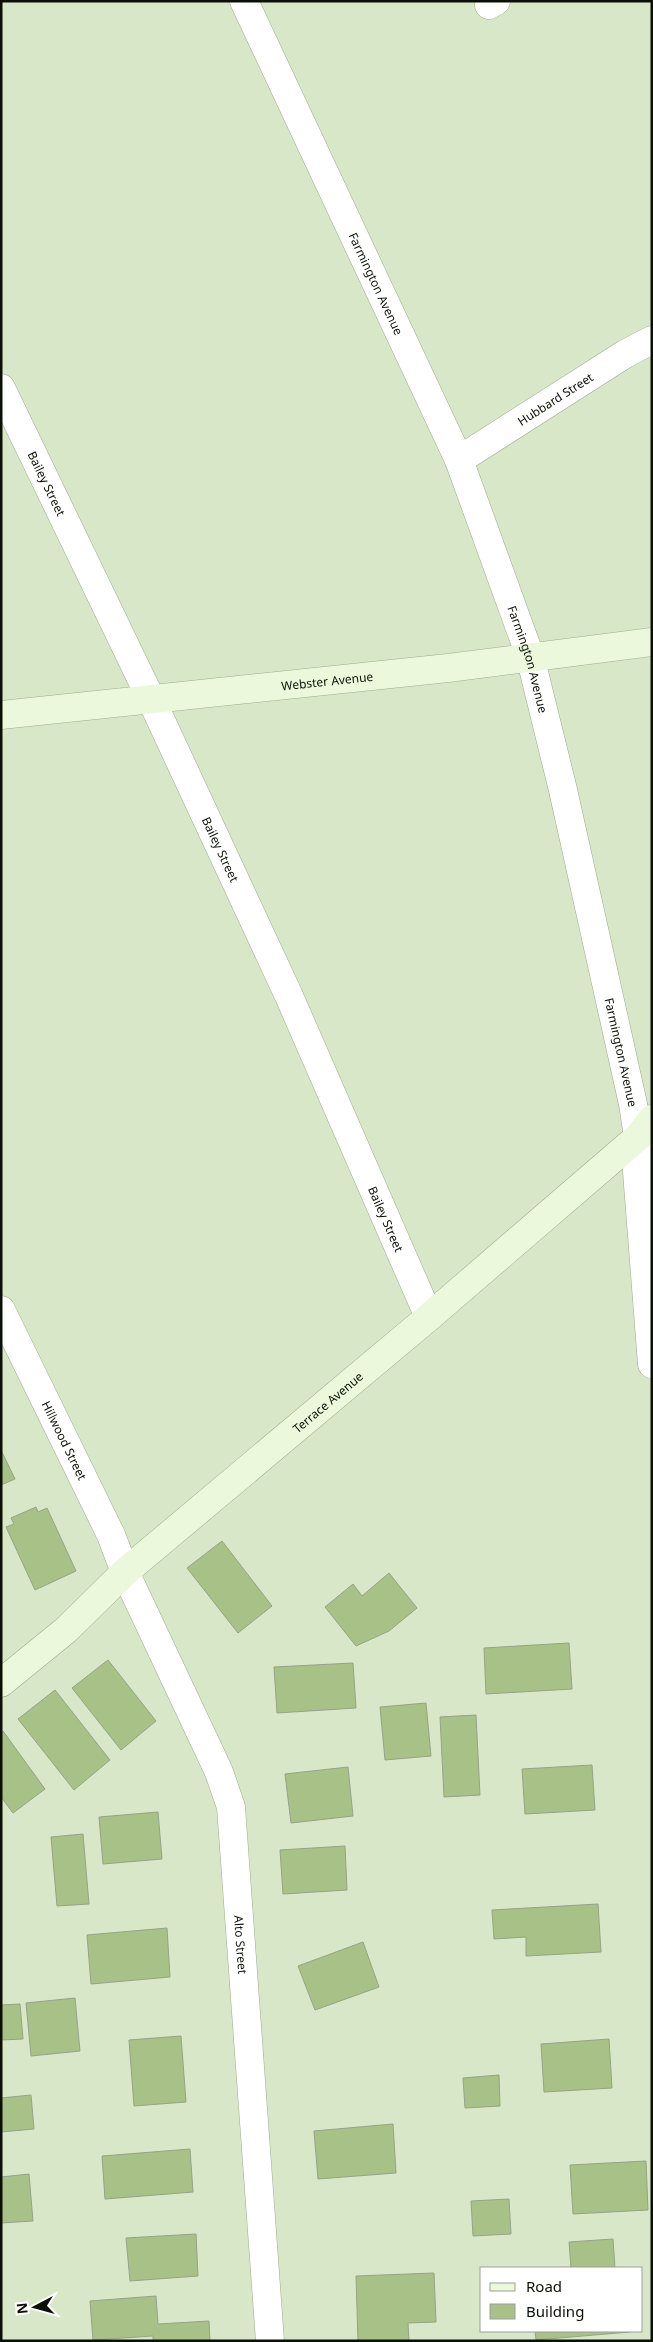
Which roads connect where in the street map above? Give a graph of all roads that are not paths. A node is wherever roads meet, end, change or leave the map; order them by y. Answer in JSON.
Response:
{"nodes":[{"id":1,"x":244,"y":1,"type":"edge"},
{"id":2,"x":652,"y":340,"type":"edge"},
{"id":3,"x":1,"y":388,"type":"edge"},
{"id":4,"x":459,"y":460,"type":"junction"},
{"id":5,"x":652,"y":642,"type":"edge"},
{"id":6,"x":530,"y":656,"type":"junction"},
{"id":7,"x":151,"y":699,"type":"junction"},
{"id":8,"x":1,"y":715,"type":"edge"},
{"id":9,"x":645,"y":1128,"type":"edge"},
{"id":10,"x":1,"y":1310,"type":"edge"},
{"id":11,"x":429,"y":1317,"type":"junction"},
{"id":12,"x":652,"y":1364,"type":"edge"},
{"id":13,"x":125,"y":1572,"type":"junction"},
{"id":14,"x":1,"y":1683,"type":"edge"},
{"id":15,"x":270,"y":2341,"type":"edge"}],
"edges":[{"from":1,"to":4,"type":"street","name":"Farmington Avenue"},
{"from":2,"to":4,"type":"street","name":"Hubbard Street"},
{"from":3,"to":7,"type":"street","name":"Bailey Street"},
{"from":4,"to":6,"type":"street","name":"Farmington Avenue"},
{"from":5,"to":6,"type":"street","name":"Webster Avenue"},
{"from":6,"to":7,"type":"street","name":"Webster Avenue"},
{"from":6,"to":9,"type":"street","name":"Farmington Avenue"},
{"from":7,"to":8,"type":"street","name":"Webster Avenue"},
{"from":7,"to":11,"type":"street","name":"Bailey Street"},
{"from":9,"to":11,"type":"street","name":"Terrace Avenue"},
{"from":9,"to":12,"type":"street","name":"Farmington Avenue"},
{"from":10,"to":13,"type":"street","name":"Hillwood Street"},
{"from":11,"to":13,"type":"street","name":"Terrace Avenue"},
{"from":13,"to":14,"type":"street","name":"Terrace Avenue"},
{"from":13,"to":15,"type":"street","name":"Alto Street"}]}
